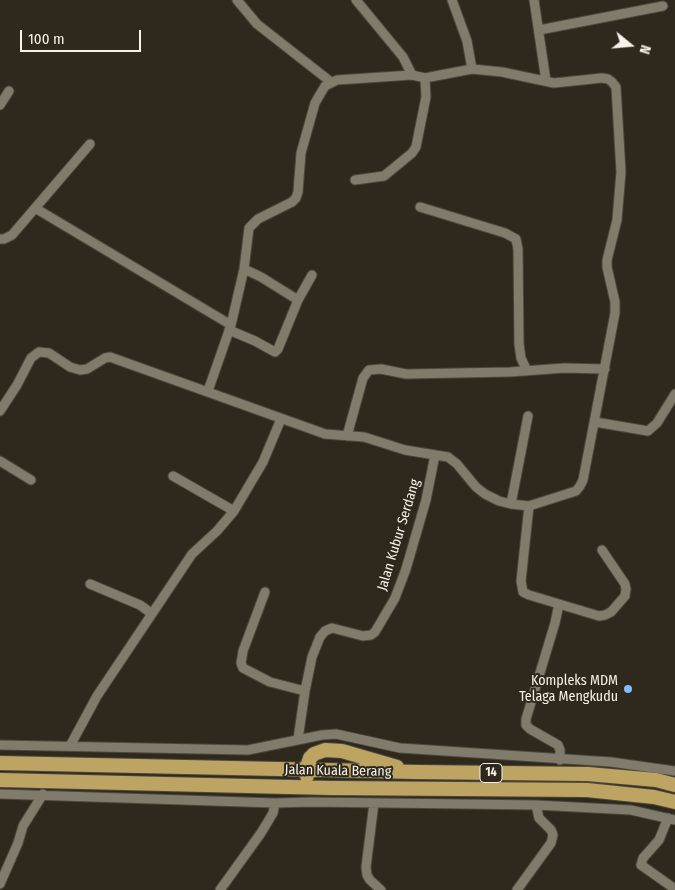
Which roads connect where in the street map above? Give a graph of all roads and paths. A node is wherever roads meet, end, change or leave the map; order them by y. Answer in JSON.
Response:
{"nodes":[{"id":1,"x":237,"y":0,"type":"edge"},
{"id":2,"x":356,"y":0,"type":"edge"},
{"id":3,"x":452,"y":0,"type":"edge"},
{"id":4,"x":534,"y":0,"type":"edge"},
{"id":5,"x":663,"y":6,"type":"dead end"},
{"id":6,"x":539,"y":30,"type":"junction"},
{"id":7,"x":472,"y":69,"type":"junction"},
{"id":8,"x":412,"y":75,"type":"junction"},
{"id":9,"x":425,"y":78,"type":"junction"},
{"id":10,"x":546,"y":81,"type":"junction"},
{"id":11,"x":331,"y":82,"type":"junction"},
{"id":12,"x":9,"y":91,"type":"dead end"},
{"id":13,"x":0,"y":105,"type":"edge"},
{"id":14,"x":90,"y":144,"type":"dead end"},
{"id":15,"x":355,"y":180,"type":"dead end"},
{"id":16,"x":420,"y":207,"type":"dead end"},
{"id":17,"x":35,"y":208,"type":"junction"},
{"id":18,"x":0,"y":239,"type":"edge"},
{"id":19,"x":244,"y":269,"type":"junction"},
{"id":20,"x":312,"y":275,"type":"dead end"},
{"id":21,"x":298,"y":300,"type":"junction"},
{"id":22,"x":230,"y":328,"type":"junction"},
{"id":23,"x":605,"y":369,"type":"junction"},
{"id":24,"x":527,"y":370,"type":"junction"},
{"id":25,"x":208,"y":391,"type":"junction"},
{"id":26,"x":675,"y":394,"type":"edge"},
{"id":27,"x":0,"y":411,"type":"edge"},
{"id":28,"x":528,"y":416,"type":"dead end"},
{"id":29,"x":281,"y":419,"type":"junction"},
{"id":30,"x":595,"y":422,"type":"junction"},
{"id":31,"x":347,"y":436,"type":"junction"},
{"id":32,"x":435,"y":454,"type":"junction"},
{"id":33,"x":0,"y":462,"type":"edge"},
{"id":34,"x":174,"y":476,"type":"dead end"},
{"id":35,"x":31,"y":480,"type":"dead end"},
{"id":36,"x":511,"y":504,"type":"junction"},
{"id":37,"x":529,"y":506,"type":"junction"},
{"id":38,"x":234,"y":511,"type":"junction"},
{"id":39,"x":602,"y":550,"type":"dead end"},
{"id":40,"x":90,"y":584,"type":"dead end"},
{"id":41,"x":265,"y":592,"type":"dead end"},
{"id":42,"x":559,"y":604,"type":"junction"},
{"id":43,"x":151,"y":613,"type":"junction"},
{"id":44,"x":305,"y":691,"type":"junction"},
{"id":45,"x":344,"y":736,"type":"junction"},
{"id":46,"x":298,"y":739,"type":"junction"},
{"id":47,"x":0,"y":745,"type":"edge"},
{"id":48,"x":29,"y":745,"type":"junction"},
{"id":49,"x":70,"y":746,"type":"junction"},
{"id":50,"x":342,"y":751,"type":"junction"},
{"id":51,"x":560,"y":760,"type":"junction"},
{"id":52,"x":0,"y":763,"type":"edge"},
{"id":53,"x":28,"y":763,"type":"junction"},
{"id":54,"x":588,"y":768,"type":"junction"},
{"id":55,"x":306,"y":770,"type":"junction"},
{"id":56,"x":675,"y":771,"type":"edge"},
{"id":57,"x":417,"y":772,"type":"junction"},
{"id":58,"x":0,"y":780,"type":"edge"},
{"id":59,"x":202,"y":785,"type":"junction"},
{"id":60,"x":675,"y":785,"type":"edge"},
{"id":61,"x":331,"y":788,"type":"junction"},
{"id":62,"x":0,"y":794,"type":"edge"},
{"id":63,"x":43,"y":794,"type":"junction"},
{"id":64,"x":202,"y":801,"type":"junction"},
{"id":65,"x":675,"y":802,"type":"edge"},
{"id":66,"x":275,"y":803,"type":"junction"},
{"id":67,"x":374,"y":803,"type":"junction"},
{"id":68,"x":536,"y":806,"type":"junction"},
{"id":69,"x":672,"y":819,"type":"edge"},
{"id":70,"x":0,"y":884,"type":"edge"},
{"id":71,"x":675,"y":889,"type":"edge"},
{"id":72,"x":220,"y":890,"type":"edge"},
{"id":73,"x":381,"y":890,"type":"edge"},
{"id":74,"x":517,"y":890,"type":"edge"}],
"edges":[{"from":1,"to":11,"type":"street"},
{"from":2,"to":8,"type":"street"},
{"from":3,"to":7,"type":"street"},
{"from":4,"to":6,"type":"street"},
{"from":5,"to":6,"type":"street"},
{"from":6,"to":10,"type":"street"},
{"from":7,"to":9,"type":"street"},
{"from":7,"to":10,"type":"street"},
{"from":8,"to":9,"type":"street"},
{"from":8,"to":11,"type":"street"},
{"from":9,"to":15,"type":"street"},
{"from":10,"to":23,"type":"street"},
{"from":11,"to":19,"type":"street"},
{"from":12,"to":13,"type":"street"},
{"from":14,"to":17,"type":"street"},
{"from":16,"to":24,"type":"street"},
{"from":17,"to":18,"type":"street"},
{"from":17,"to":22,"type":"street"},
{"from":19,"to":21,"type":"street"},
{"from":19,"to":22,"type":"street"},
{"from":20,"to":21,"type":"street"},
{"from":21,"to":22,"type":"street"},
{"from":22,"to":25,"type":"street"},
{"from":23,"to":24,"type":"street"},
{"from":23,"to":30,"type":"street"},
{"from":24,"to":31,"type":"street"},
{"from":25,"to":27,"type":"street"},
{"from":25,"to":29,"type":"street"},
{"from":26,"to":30,"type":"street"},
{"from":28,"to":36,"type":"street"},
{"from":29,"to":31,"type":"street"},
{"from":29,"to":38,"type":"street"},
{"from":30,"to":37,"type":"street"},
{"from":31,"to":32,"type":"street"},
{"from":32,"to":36,"type":"street"},
{"from":32,"to":44,"type":"street","name":"Jalan Kubur Serdang"},
{"from":33,"to":35,"type":"street"},
{"from":34,"to":38,"type":"street"},
{"from":36,"to":37,"type":"street"},
{"from":37,"to":42,"type":"street"},
{"from":38,"to":43,"type":"street"},
{"from":39,"to":42,"type":"street"},
{"from":40,"to":43,"type":"street"},
{"from":41,"to":44,"type":"street"},
{"from":42,"to":51,"type":"street"},
{"from":43,"to":49,"type":"street"},
{"from":44,"to":46,"type":"street","name":"Jalan Kubur Serdang"},
{"from":45,"to":46,"type":"street"},
{"from":45,"to":50,"type":"street"},
{"from":45,"to":51,"type":"street"},
{"from":46,"to":49,"type":"street"},
{"from":47,"to":48,"type":"street"},
{"from":48,"to":49,"type":"street"},
{"from":48,"to":53,"type":"street"},
{"from":50,"to":55,"type":"highway"},
{"from":50,"to":57,"type":"highway"},
{"from":51,"to":54,"type":"street"},
{"from":52,"to":53,"type":"highway","name":"Jalan Kuala Berang","number":"14"},
{"from":53,"to":55,"type":"highway","name":"Jalan Kuala Berang","number":"14"},
{"from":54,"to":56,"type":"street"},
{"from":54,"to":57,"type":"highway","name":"Jalan Kuala Berang","number":"14"},
{"from":54,"to":60,"type":"highway","name":"Jalan Kuala Berang","number":"14"},
{"from":55,"to":57,"type":"highway","name":"Jalan Kuala Berang","number":"14"},
{"from":55,"to":61,"type":"highway"},
{"from":58,"to":59,"type":"highway","name":"Jalan Kuala Berang","number":"14"},
{"from":59,"to":61,"type":"highway","name":"Jalan Kuala Berang","number":"14"},
{"from":59,"to":64,"type":"street"},
{"from":61,"to":65,"type":"highway","name":"Jalan Kuala Berang","number":"14"},
{"from":62,"to":63,"type":"street"},
{"from":63,"to":64,"type":"street"},
{"from":63,"to":70,"type":"street"},
{"from":64,"to":66,"type":"street"},
{"from":66,"to":67,"type":"street"},
{"from":66,"to":72,"type":"street"},
{"from":67,"to":68,"type":"street"},
{"from":67,"to":73,"type":"street"},
{"from":68,"to":69,"type":"street"},
{"from":68,"to":74,"type":"street"},
{"from":69,"to":71,"type":"street"}]}
